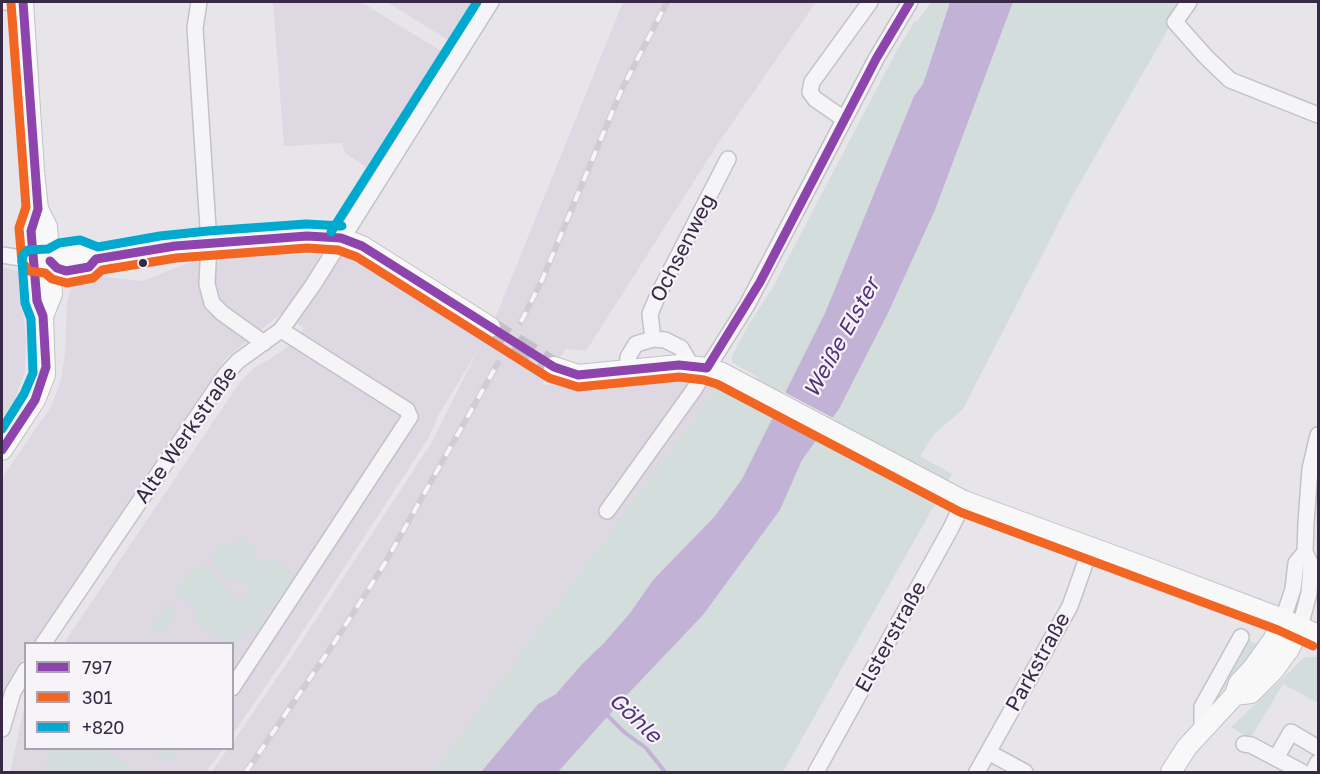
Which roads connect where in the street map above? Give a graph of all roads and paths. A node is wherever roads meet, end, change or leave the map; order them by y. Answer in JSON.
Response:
{"nodes":[{"id":1,"x":2,"y":2,"type":"edge"},
{"id":2,"x":23,"y":2,"type":"edge"},
{"id":3,"x":199,"y":2,"type":"edge"},
{"id":4,"x":491,"y":2,"type":"edge"},
{"id":5,"x":870,"y":2,"type":"edge"},
{"id":6,"x":910,"y":2,"type":"edge"},
{"id":7,"x":1189,"y":2,"type":"edge"},
{"id":8,"x":1318,"y":115,"type":"edge"},
{"id":9,"x":844,"y":119,"type":"junction"},
{"id":10,"x":728,"y":159,"type":"dead end"},
{"id":11,"x":341,"y":238,"type":"junction"},
{"id":12,"x":209,"y":243,"type":"junction"},
{"id":13,"x":2,"y":255,"type":"edge"},
{"id":14,"x":42,"y":261,"type":"junction"},
{"id":15,"x":490,"y":327,"type":"tunnel mouth"},
{"id":16,"x":281,"y":330,"type":"junction"},
{"id":17,"x":653,"y":339,"type":"junction"},
{"id":18,"x":264,"y":343,"type":"junction"},
{"id":19,"x":699,"y":366,"type":"junction"},
{"id":20,"x":554,"y":367,"type":"tunnel mouth"},
{"id":21,"x":627,"y":371,"type":"junction"},
{"id":22,"x":1318,"y":435,"type":"edge"},
{"id":23,"x":2,"y":450,"type":"edge"},
{"id":24,"x":964,"y":501,"type":"junction"},
{"id":25,"x":607,"y":511,"type":"dead end"},
{"id":26,"x":1091,"y":547,"type":"junction"},
{"id":27,"x":1291,"y":623,"type":"junction"},
{"id":28,"x":1318,"y":635,"type":"edge"},
{"id":29,"x":1241,"y":637,"type":"dead end"},
{"id":30,"x":44,"y":642,"type":"edge"},
{"id":31,"x":24,"y":673,"type":"edge"},
{"id":32,"x":234,"y":685,"type":"edge"},
{"id":33,"x":2,"y":729,"type":"edge"},
{"id":34,"x":1202,"y":730,"type":"junction"},
{"id":35,"x":1244,"y":744,"type":"dead end"},
{"id":36,"x":1318,"y":748,"type":"edge"},
{"id":37,"x":988,"y":752,"type":"junction"},
{"id":38,"x":1276,"y":758,"type":"junction"},
{"id":39,"x":1318,"y":762,"type":"edge"},
{"id":40,"x":816,"y":772,"type":"edge"},
{"id":41,"x":977,"y":772,"type":"edge"},
{"id":42,"x":1025,"y":772,"type":"edge"},
{"id":43,"x":1171,"y":772,"type":"edge"},
{"id":44,"x":1302,"y":772,"type":"edge"},
{"id":45,"x":1312,"y":772,"type":"edge"}],
"edges":[{"from":1,"to":2,"type":"street"},
{"from":2,"to":14,"type":"main road"},
{"from":3,"to":12,"type":"street"},
{"from":4,"to":11,"type":"street","name":"Alte Werkstraße"},
{"from":5,"to":9,"type":"street"},
{"from":6,"to":9,"type":"street"},
{"from":7,"to":8,"type":"street"},
{"from":9,"to":19,"type":"street"},
{"from":10,"to":17,"type":"street","name":"Ochsenweg"},
{"from":11,"to":12,"type":"main road"},
{"from":11,"to":15,"type":"main road"},
{"from":11,"to":16,"type":"street","name":"Alte Werkstraße"},
{"from":12,"to":14,"type":"main road"},
{"from":12,"to":18,"type":"street"},
{"from":13,"to":14,"type":"street"},
{"from":14,"to":23,"type":"main road"},
{"from":16,"to":18,"type":"street","name":"Alte Werkstraße"},
{"from":16,"to":32,"type":"street"},
{"from":17,"to":19,"type":"street"},
{"from":17,"to":21,"type":"street"},
{"from":18,"to":30,"type":"street","name":"Alte Werkstraße"},
{"from":19,"to":21,"type":"main road"},
{"from":19,"to":24,"type":"main road"},
{"from":19,"to":25,"type":"street"},
{"from":20,"to":21,"type":"main road"},
{"from":22,"to":27,"type":"street"},
{"from":24,"to":26,"type":"main road"},
{"from":24,"to":40,"type":"street","name":"Elsterstraße"},
{"from":26,"to":27,"type":"main road"},
{"from":26,"to":37,"type":"street","name":"Parkstraße"},
{"from":27,"to":28,"type":"main road"},
{"from":27,"to":34,"type":"main road"},
{"from":29,"to":34,"type":"street"},
{"from":31,"to":33,"type":"street"},
{"from":34,"to":43,"type":"main road"},
{"from":35,"to":38,"type":"street"},
{"from":36,"to":38,"type":"street"},
{"from":37,"to":41,"type":"street","name":"Parkstraße"},
{"from":37,"to":42,"type":"street"},
{"from":38,"to":44,"type":"street"},
{"from":39,"to":45,"type":"street"}]}
